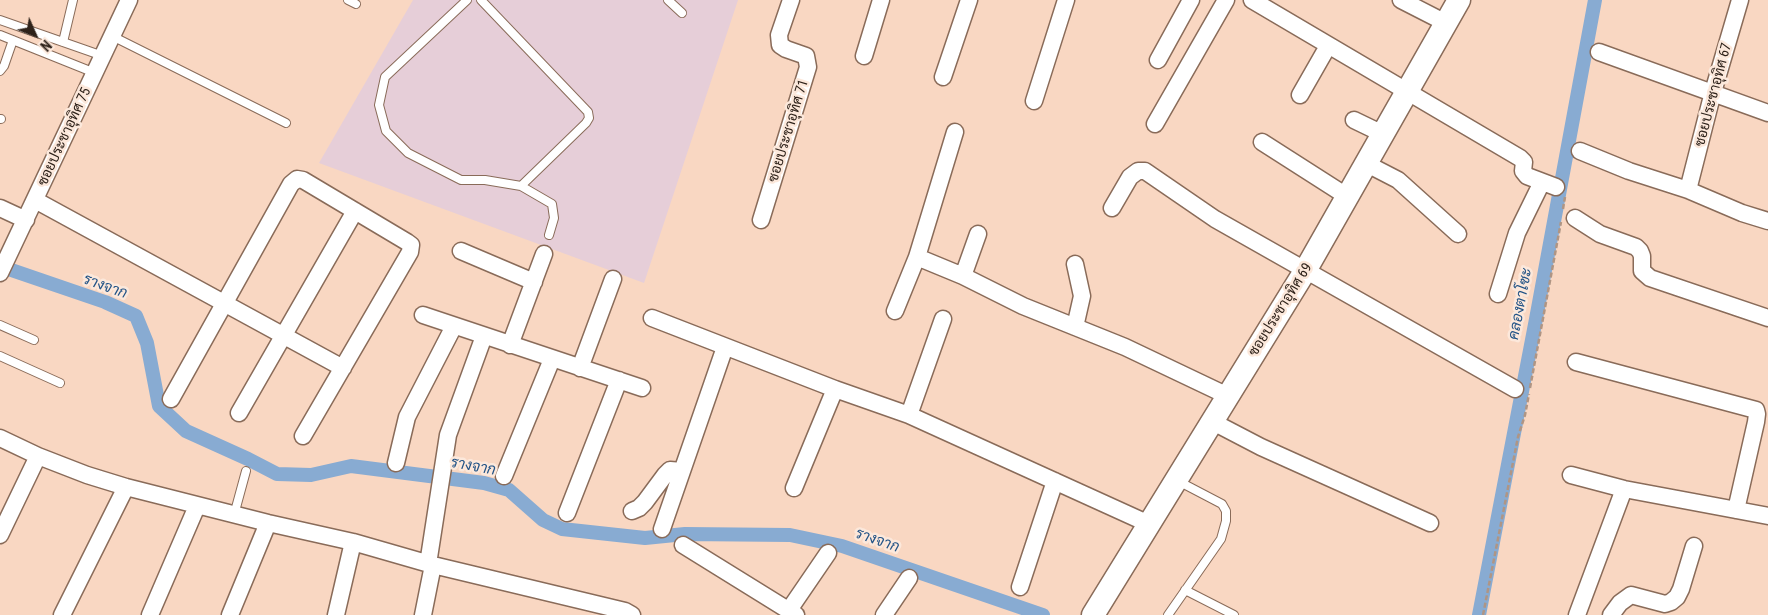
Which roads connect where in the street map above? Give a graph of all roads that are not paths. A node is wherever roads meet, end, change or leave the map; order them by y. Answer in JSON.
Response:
{"nodes":[{"id":1,"x":73,"y":0,"type":"edge"},
{"id":2,"x":129,"y":0,"type":"edge"},
{"id":3,"x":348,"y":0,"type":"edge"},
{"id":4,"x":467,"y":0,"type":"edge"},
{"id":5,"x":481,"y":0,"type":"edge"},
{"id":6,"x":668,"y":0,"type":"edge"},
{"id":7,"x":791,"y":0,"type":"edge"},
{"id":8,"x":881,"y":0,"type":"edge"},
{"id":9,"x":969,"y":0,"type":"edge"},
{"id":10,"x":1066,"y":0,"type":"edge"},
{"id":11,"x":1191,"y":0,"type":"edge"},
{"id":12,"x":1226,"y":0,"type":"edge"},
{"id":13,"x":1252,"y":0,"type":"edge"},
{"id":14,"x":1401,"y":0,"type":"edge"},
{"id":15,"x":1459,"y":0,"type":"edge"},
{"id":16,"x":1740,"y":0,"type":"edge"},
{"id":17,"x":356,"y":4,"type":"dead end"},
{"id":18,"x":682,"y":13,"type":"dead end"},
{"id":19,"x":0,"y":20,"type":"edge"},
{"id":20,"x":1446,"y":23,"type":"junction"},
{"id":21,"x":0,"y":35,"type":"edge"},
{"id":22,"x":112,"y":36,"type":"junction"},
{"id":23,"x":13,"y":40,"type":"junction"},
{"id":24,"x":63,"y":42,"type":"junction"},
{"id":25,"x":1328,"y":46,"type":"junction"},
{"id":26,"x":1599,"y":52,"type":"dead end"},
{"id":27,"x":102,"y":56,"type":"junction"},
{"id":28,"x":864,"y":56,"type":"dead end"},
{"id":29,"x":1158,"y":60,"type":"dead end"},
{"id":30,"x":0,"y":71,"type":"edge"},
{"id":31,"x":95,"y":73,"type":"junction"},
{"id":32,"x":943,"y":77,"type":"dead end"},
{"id":33,"x":1408,"y":92,"type":"junction"},
{"id":34,"x":1713,"y":92,"type":"junction"},
{"id":35,"x":1300,"y":95,"type":"dead end"},
{"id":36,"x":1034,"y":101,"type":"dead end"},
{"id":37,"x":1768,"y":113,"type":"edge"},
{"id":38,"x":1354,"y":120,"type":"dead end"},
{"id":39,"x":286,"y":122,"type":"dead end"},
{"id":40,"x":1155,"y":124,"type":"dead end"},
{"id":41,"x":955,"y":132,"type":"dead end"},
{"id":42,"x":1384,"y":134,"type":"junction"},
{"id":43,"x":1262,"y":142,"type":"dead end"},
{"id":44,"x":1580,"y":151,"type":"dead end"},
{"id":45,"x":1366,"y":164,"type":"junction"},
{"id":46,"x":521,"y":186,"type":"junction"},
{"id":47,"x":1688,"y":190,"type":"junction"},
{"id":48,"x":1348,"y":197,"type":"junction"},
{"id":49,"x":35,"y":200,"type":"junction"},
{"id":50,"x":0,"y":208,"type":"edge"},
{"id":51,"x":1112,"y":208,"type":"dead end"},
{"id":52,"x":355,"y":211,"type":"junction"},
{"id":53,"x":1575,"y":218,"type":"dead end"},
{"id":54,"x":26,"y":220,"type":"junction"},
{"id":55,"x":761,"y":220,"type":"dead end"},
{"id":56,"x":1768,"y":221,"type":"edge"},
{"id":57,"x":978,"y":234,"type":"dead end"},
{"id":58,"x":1458,"y":234,"type":"dead end"},
{"id":59,"x":548,"y":235,"type":"dead end"},
{"id":60,"x":461,"y":251,"type":"dead end"},
{"id":61,"x":544,"y":254,"type":"dead end"},
{"id":62,"x":917,"y":257,"type":"junction"},
{"id":63,"x":1075,"y":264,"type":"dead end"},
{"id":64,"x":1305,"y":271,"type":"junction"},
{"id":65,"x":0,"y":272,"type":"edge"},
{"id":66,"x":963,"y":276,"type":"junction"},
{"id":67,"x":613,"y":279,"type":"dead end"},
{"id":68,"x":534,"y":282,"type":"junction"},
{"id":69,"x":1498,"y":294,"type":"dead end"},
{"id":70,"x":224,"y":303,"type":"junction"},
{"id":71,"x":895,"y":311,"type":"dead end"},
{"id":72,"x":423,"y":315,"type":"dead end"},
{"id":73,"x":652,"y":318,"type":"dead end"},
{"id":74,"x":1768,"y":318,"type":"edge"},
{"id":75,"x":943,"y":319,"type":"dead end"},
{"id":76,"x":0,"y":325,"type":"edge"},
{"id":77,"x":454,"y":326,"type":"junction"},
{"id":78,"x":1075,"y":327,"type":"junction"},
{"id":79,"x":284,"y":336,"type":"junction"},
{"id":80,"x":484,"y":336,"type":"junction"},
{"id":81,"x":34,"y":340,"type":"dead end"},
{"id":82,"x":510,"y":345,"type":"junction"},
{"id":83,"x":725,"y":346,"type":"junction"},
{"id":84,"x":0,"y":356,"type":"edge"},
{"id":85,"x":552,"y":359,"type":"junction"},
{"id":86,"x":1576,"y":362,"type":"dead end"},
{"id":87,"x":343,"y":368,"type":"junction"},
{"id":88,"x":580,"y":368,"type":"junction"},
{"id":89,"x":619,"y":380,"type":"junction"},
{"id":90,"x":60,"y":383,"type":"dead end"},
{"id":91,"x":642,"y":388,"type":"dead end"},
{"id":92,"x":835,"y":389,"type":"junction"},
{"id":93,"x":1515,"y":389,"type":"dead end"},
{"id":94,"x":1228,"y":396,"type":"junction"},
{"id":95,"x":171,"y":399,"type":"dead end"},
{"id":96,"x":239,"y":413,"type":"dead end"},
{"id":97,"x":909,"y":415,"type":"junction"},
{"id":98,"x":1212,"y":422,"type":"junction"},
{"id":99,"x":303,"y":436,"type":"dead end"},
{"id":100,"x":0,"y":438,"type":"edge"},
{"id":101,"x":38,"y":456,"type":"junction"},
{"id":102,"x":396,"y":462,"type":"dead end"},
{"id":103,"x":246,"y":470,"type":"dead end"},
{"id":104,"x":682,"y":470,"type":"junction"},
{"id":105,"x":1571,"y":475,"type":"dead end"},
{"id":106,"x":504,"y":476,"type":"dead end"},
{"id":107,"x":1176,"y":480,"type":"junction"},
{"id":108,"x":1056,"y":481,"type":"junction"},
{"id":109,"x":126,"y":487,"type":"junction"},
{"id":110,"x":794,"y":488,"type":"dead end"},
{"id":111,"x":1624,"y":489,"type":"junction"},
{"id":112,"x":197,"y":506,"type":"junction"},
{"id":113,"x":1736,"y":510,"type":"junction"},
{"id":114,"x":632,"y":511,"type":"dead end"},
{"id":115,"x":567,"y":513,"type":"dead end"},
{"id":116,"x":234,"y":515,"type":"junction"},
{"id":117,"x":1768,"y":516,"type":"edge"},
{"id":118,"x":268,"y":523,"type":"junction"},
{"id":119,"x":1430,"y":523,"type":"dead end"},
{"id":120,"x":1149,"y":524,"type":"junction"},
{"id":121,"x":662,"y":529,"type":"dead end"},
{"id":122,"x":0,"y":535,"type":"edge"},
{"id":123,"x":353,"y":542,"type":"junction"},
{"id":124,"x":683,"y":545,"type":"dead end"},
{"id":125,"x":1694,"y":546,"type":"dead end"},
{"id":126,"x":828,"y":553,"type":"dead end"},
{"id":127,"x":430,"y":564,"type":"junction"},
{"id":128,"x":909,"y":578,"type":"dead end"},
{"id":129,"x":1020,"y":587,"type":"dead end"},
{"id":130,"x":1185,"y":590,"type":"junction"},
{"id":131,"x":792,"y":612,"type":"edge"},
{"id":132,"x":62,"y":615,"type":"edge"},
{"id":133,"x":150,"y":615,"type":"edge"},
{"id":134,"x":230,"y":615,"type":"edge"},
{"id":135,"x":336,"y":615,"type":"edge"},
{"id":136,"x":423,"y":615,"type":"edge"},
{"id":137,"x":632,"y":615,"type":"edge"},
{"id":138,"x":884,"y":615,"type":"edge"},
{"id":139,"x":1093,"y":615,"type":"edge"},
{"id":140,"x":1168,"y":615,"type":"edge"},
{"id":141,"x":1234,"y":615,"type":"edge"},
{"id":142,"x":1577,"y":615,"type":"edge"},
{"id":143,"x":1611,"y":615,"type":"edge"}],
"edges":[{"from":1,"to":24,"type":"lane"},
{"from":2,"to":22,"type":"street","name":"ซอยประชาอุทิศ 75"},
{"from":3,"to":17,"type":"lane"},
{"from":4,"to":46,"type":"lane"},
{"from":5,"to":46,"type":"lane"},
{"from":6,"to":18,"type":"lane"},
{"from":7,"to":55,"type":"street","name":"ซอยประชาอุทิศ 71"},
{"from":8,"to":28,"type":"street"},
{"from":9,"to":32,"type":"street"},
{"from":10,"to":36,"type":"street"},
{"from":11,"to":29,"type":"street"},
{"from":12,"to":40,"type":"street"},
{"from":13,"to":25,"type":"street"},
{"from":14,"to":20,"type":"street"},
{"from":15,"to":20,"type":"street","name":"ซอยประชาอุทิศ 69"},
{"from":16,"to":34,"type":"street","name":"ซอยประชาอุทิศ 67"},
{"from":19,"to":24,"type":"lane"},
{"from":20,"to":33,"type":"street","name":"ซอยประชาอุทิศ 69"},
{"from":21,"to":23,"type":"lane"},
{"from":22,"to":27,"type":"street","name":"ซอยประชาอุทิศ 75"},
{"from":22,"to":39,"type":"lane"},
{"from":23,"to":30,"type":"lane"},
{"from":23,"to":31,"type":"lane"},
{"from":24,"to":27,"type":"lane"},
{"from":25,"to":33,"type":"street"},
{"from":25,"to":35,"type":"street"},
{"from":26,"to":34,"type":"street"},
{"from":27,"to":31,"type":"street","name":"ซอยประชาอุทิศ 75"},
{"from":31,"to":49,"type":"street","name":"ซอยประชาอุทิศ 75"},
{"from":33,"to":42,"type":"street","name":"ซอยประชาอุทิศ 69"},
{"from":33,"to":69,"type":"street"},
{"from":34,"to":37,"type":"street"},
{"from":34,"to":47,"type":"street","name":"ซอยประชาอุทิศ 67"},
{"from":38,"to":42,"type":"street"},
{"from":41,"to":62,"type":"street"},
{"from":42,"to":45,"type":"street","name":"ซอยประชาอุทิศ 69"},
{"from":43,"to":48,"type":"street"},
{"from":44,"to":47,"type":"street"},
{"from":45,"to":48,"type":"street","name":"ซอยประชาอุทิศ 69"},
{"from":45,"to":58,"type":"street"},
{"from":46,"to":59,"type":"lane"},
{"from":47,"to":56,"type":"street"},
{"from":48,"to":64,"type":"street","name":"ซอยประชาอุทิศ 69"},
{"from":49,"to":54,"type":"street","name":"ซอยประชาอุทิศ 75"},
{"from":49,"to":70,"type":"street"},
{"from":50,"to":54,"type":"street"},
{"from":51,"to":64,"type":"street"},
{"from":52,"to":70,"type":"street"},
{"from":52,"to":79,"type":"street"},
{"from":52,"to":87,"type":"street"},
{"from":53,"to":74,"type":"street"},
{"from":54,"to":65,"type":"street","name":"ซอยประชาอุทิศ 75"},
{"from":57,"to":66,"type":"street"},
{"from":60,"to":68,"type":"street"},
{"from":61,"to":68,"type":"street"},
{"from":62,"to":66,"type":"street"},
{"from":62,"to":71,"type":"street"},
{"from":63,"to":78,"type":"street"},
{"from":64,"to":93,"type":"street"},
{"from":64,"to":94,"type":"street","name":"ซอยประชาอุทิศ 69"},
{"from":66,"to":78,"type":"street"},
{"from":67,"to":88,"type":"street"},
{"from":68,"to":82,"type":"street"},
{"from":70,"to":79,"type":"street"},
{"from":70,"to":95,"type":"street"},
{"from":72,"to":77,"type":"street"},
{"from":73,"to":83,"type":"street"},
{"from":75,"to":97,"type":"street"},
{"from":76,"to":81,"type":"lane"},
{"from":77,"to":80,"type":"street"},
{"from":77,"to":102,"type":"street"},
{"from":78,"to":94,"type":"street"},
{"from":79,"to":87,"type":"street"},
{"from":79,"to":96,"type":"street"},
{"from":80,"to":82,"type":"street"},
{"from":80,"to":127,"type":"street"},
{"from":82,"to":85,"type":"street"},
{"from":83,"to":92,"type":"street"},
{"from":83,"to":104,"type":"street"},
{"from":84,"to":90,"type":"lane"},
{"from":85,"to":88,"type":"street"},
{"from":85,"to":106,"type":"street"},
{"from":86,"to":113,"type":"street"},
{"from":87,"to":99,"type":"street"},
{"from":88,"to":89,"type":"street"},
{"from":89,"to":91,"type":"street"},
{"from":89,"to":115,"type":"street"},
{"from":92,"to":97,"type":"street"},
{"from":92,"to":110,"type":"street"},
{"from":94,"to":98,"type":"street","name":"ซอยประชาอุทิศ 69"},
{"from":97,"to":108,"type":"street"},
{"from":98,"to":107,"type":"street","name":"ซอยประชาอุทิศ 69"},
{"from":98,"to":119,"type":"street"},
{"from":100,"to":101,"type":"street"},
{"from":101,"to":109,"type":"street"},
{"from":101,"to":122,"type":"street"},
{"from":103,"to":116,"type":"lane"},
{"from":104,"to":114,"type":"street"},
{"from":104,"to":121,"type":"street"},
{"from":105,"to":111,"type":"street"},
{"from":107,"to":120,"type":"street","name":"ซอยประชาอุทิศ 69"},
{"from":107,"to":130,"type":"lane"},
{"from":108,"to":120,"type":"street"},
{"from":108,"to":129,"type":"street"},
{"from":109,"to":112,"type":"street"},
{"from":109,"to":132,"type":"street"},
{"from":111,"to":113,"type":"street"},
{"from":111,"to":142,"type":"street"},
{"from":112,"to":116,"type":"street"},
{"from":112,"to":133,"type":"street"},
{"from":113,"to":117,"type":"street"},
{"from":116,"to":118,"type":"street"},
{"from":118,"to":123,"type":"street"},
{"from":118,"to":134,"type":"street"},
{"from":120,"to":139,"type":"street","name":"ซอยประชาอุทิศ 69"},
{"from":123,"to":127,"type":"street"},
{"from":123,"to":135,"type":"street"},
{"from":124,"to":131,"type":"street"},
{"from":125,"to":143,"type":"street"},
{"from":126,"to":131,"type":"street"},
{"from":127,"to":136,"type":"street"},
{"from":127,"to":137,"type":"street"},
{"from":128,"to":138,"type":"street"},
{"from":130,"to":140,"type":"lane"},
{"from":130,"to":141,"type":"lane"}]}
